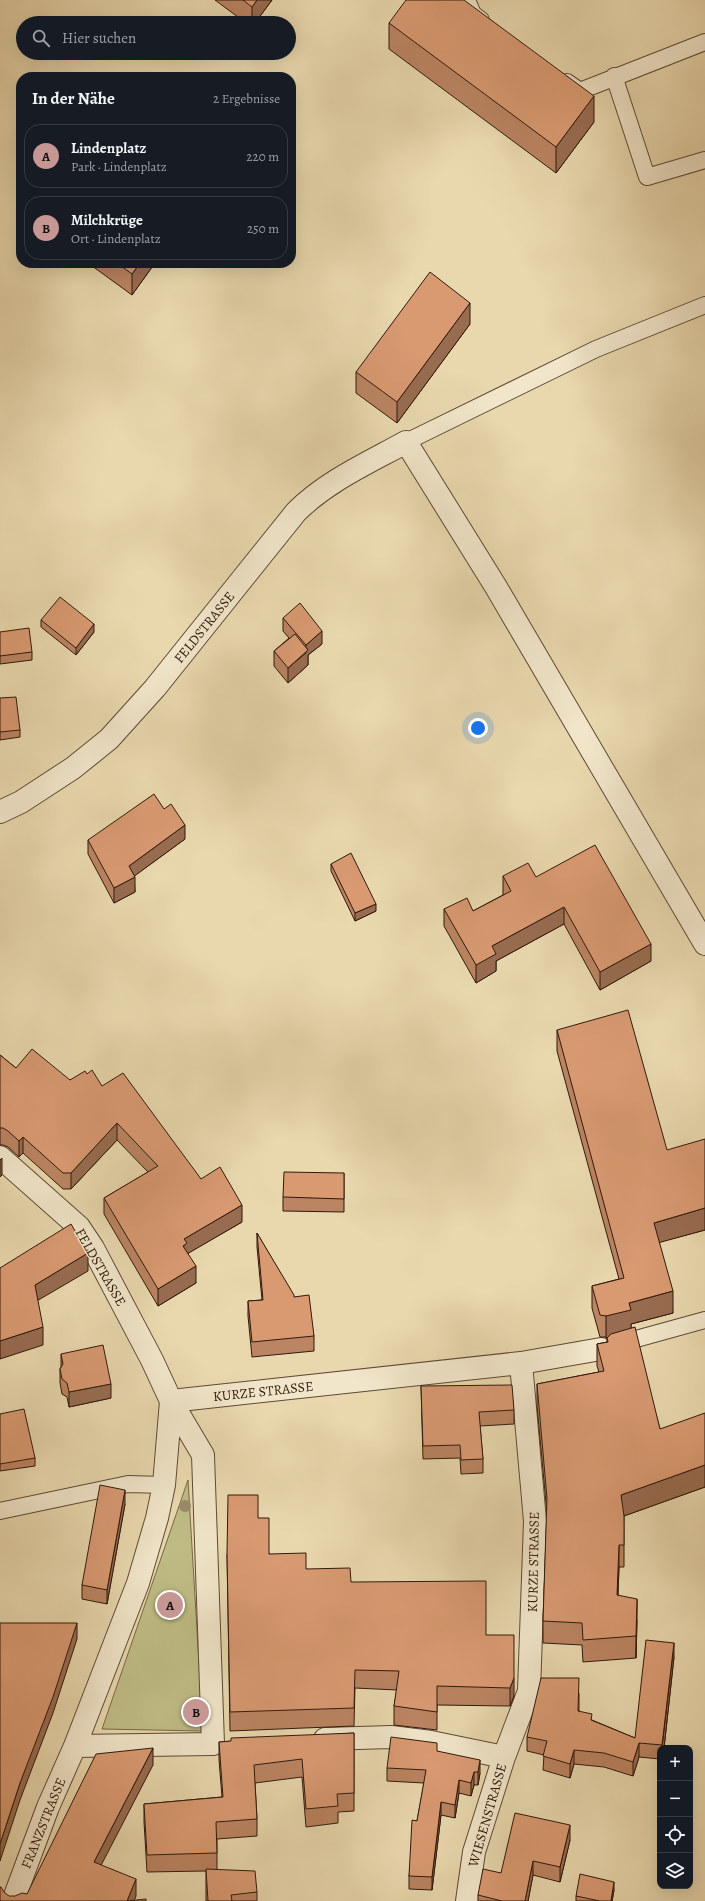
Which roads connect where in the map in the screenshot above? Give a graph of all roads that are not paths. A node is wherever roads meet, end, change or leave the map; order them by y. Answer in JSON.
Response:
{"nodes":[{"id":1,"x":467,"y":0,"type":"edge"},
{"id":2,"x":492,"y":28,"type":"edge"},
{"id":3,"x":705,"y":42,"type":"edge"},
{"id":4,"x":555,"y":73,"type":"edge"},
{"id":5,"x":614,"y":76,"type":"junction"},
{"id":6,"x":705,"y":160,"type":"edge"},
{"id":7,"x":705,"y":305,"type":"edge"},
{"id":8,"x":406,"y":442,"type":"junction"},
{"id":9,"x":0,"y":812,"type":"edge"},
{"id":10,"x":705,"y":944,"type":"edge"},
{"id":11,"x":0,"y":1157,"type":"edge"},
{"id":12,"x":705,"y":1320,"type":"edge"},
{"id":13,"x":601,"y":1349,"type":"joint"},
{"id":14,"x":522,"y":1363,"type":"junction"},
{"id":15,"x":171,"y":1401,"type":"junction"},
{"id":16,"x":164,"y":1485,"type":"junction"},
{"id":17,"x":0,"y":1511,"type":"edge"},
{"id":18,"x":308,"y":1740,"type":"edge"},
{"id":19,"x":75,"y":1746,"type":"junction"},
{"id":20,"x":504,"y":1757,"type":"junction"},
{"id":21,"x":13,"y":1901,"type":"edge"},
{"id":22,"x":467,"y":1901,"type":"edge"}],
"edges":[{"from":1,"to":2,"type":"lane"},
{"from":3,"to":5,"type":"lane"},
{"from":4,"to":5,"type":"lane"},
{"from":5,"to":6,"type":"lane"},
{"from":7,"to":8,"type":"lane"},
{"from":8,"to":9,"type":"street","name":"FELDSTRASSE"},
{"from":8,"to":10,"type":"street"},
{"from":11,"to":15,"type":"street","name":"FELDSTRASSE"},
{"from":12,"to":13,"type":"lane","name":"KURZE STRASSE"},
{"from":13,"to":14,"type":"street","name":"KURZE STRASSE"},
{"from":14,"to":15,"type":"street","name":"KURZE STRASSE"},
{"from":14,"to":20,"type":"street","name":"KURZE STRASSE"},
{"from":15,"to":16,"type":"street","name":"FRANZSTRASSE"},
{"from":15,"to":19,"type":"street","name":"FELDSTRASSE"},
{"from":16,"to":17,"type":"lane"},
{"from":16,"to":19,"type":"street","name":"FRANZSTRASSE"},
{"from":18,"to":20,"type":"street","name":"WIESENSTRASSE"},
{"from":19,"to":21,"type":"street","name":"FRANZSTRASSE"},
{"from":20,"to":22,"type":"street","name":"WIESENSTRASSE"}]}
